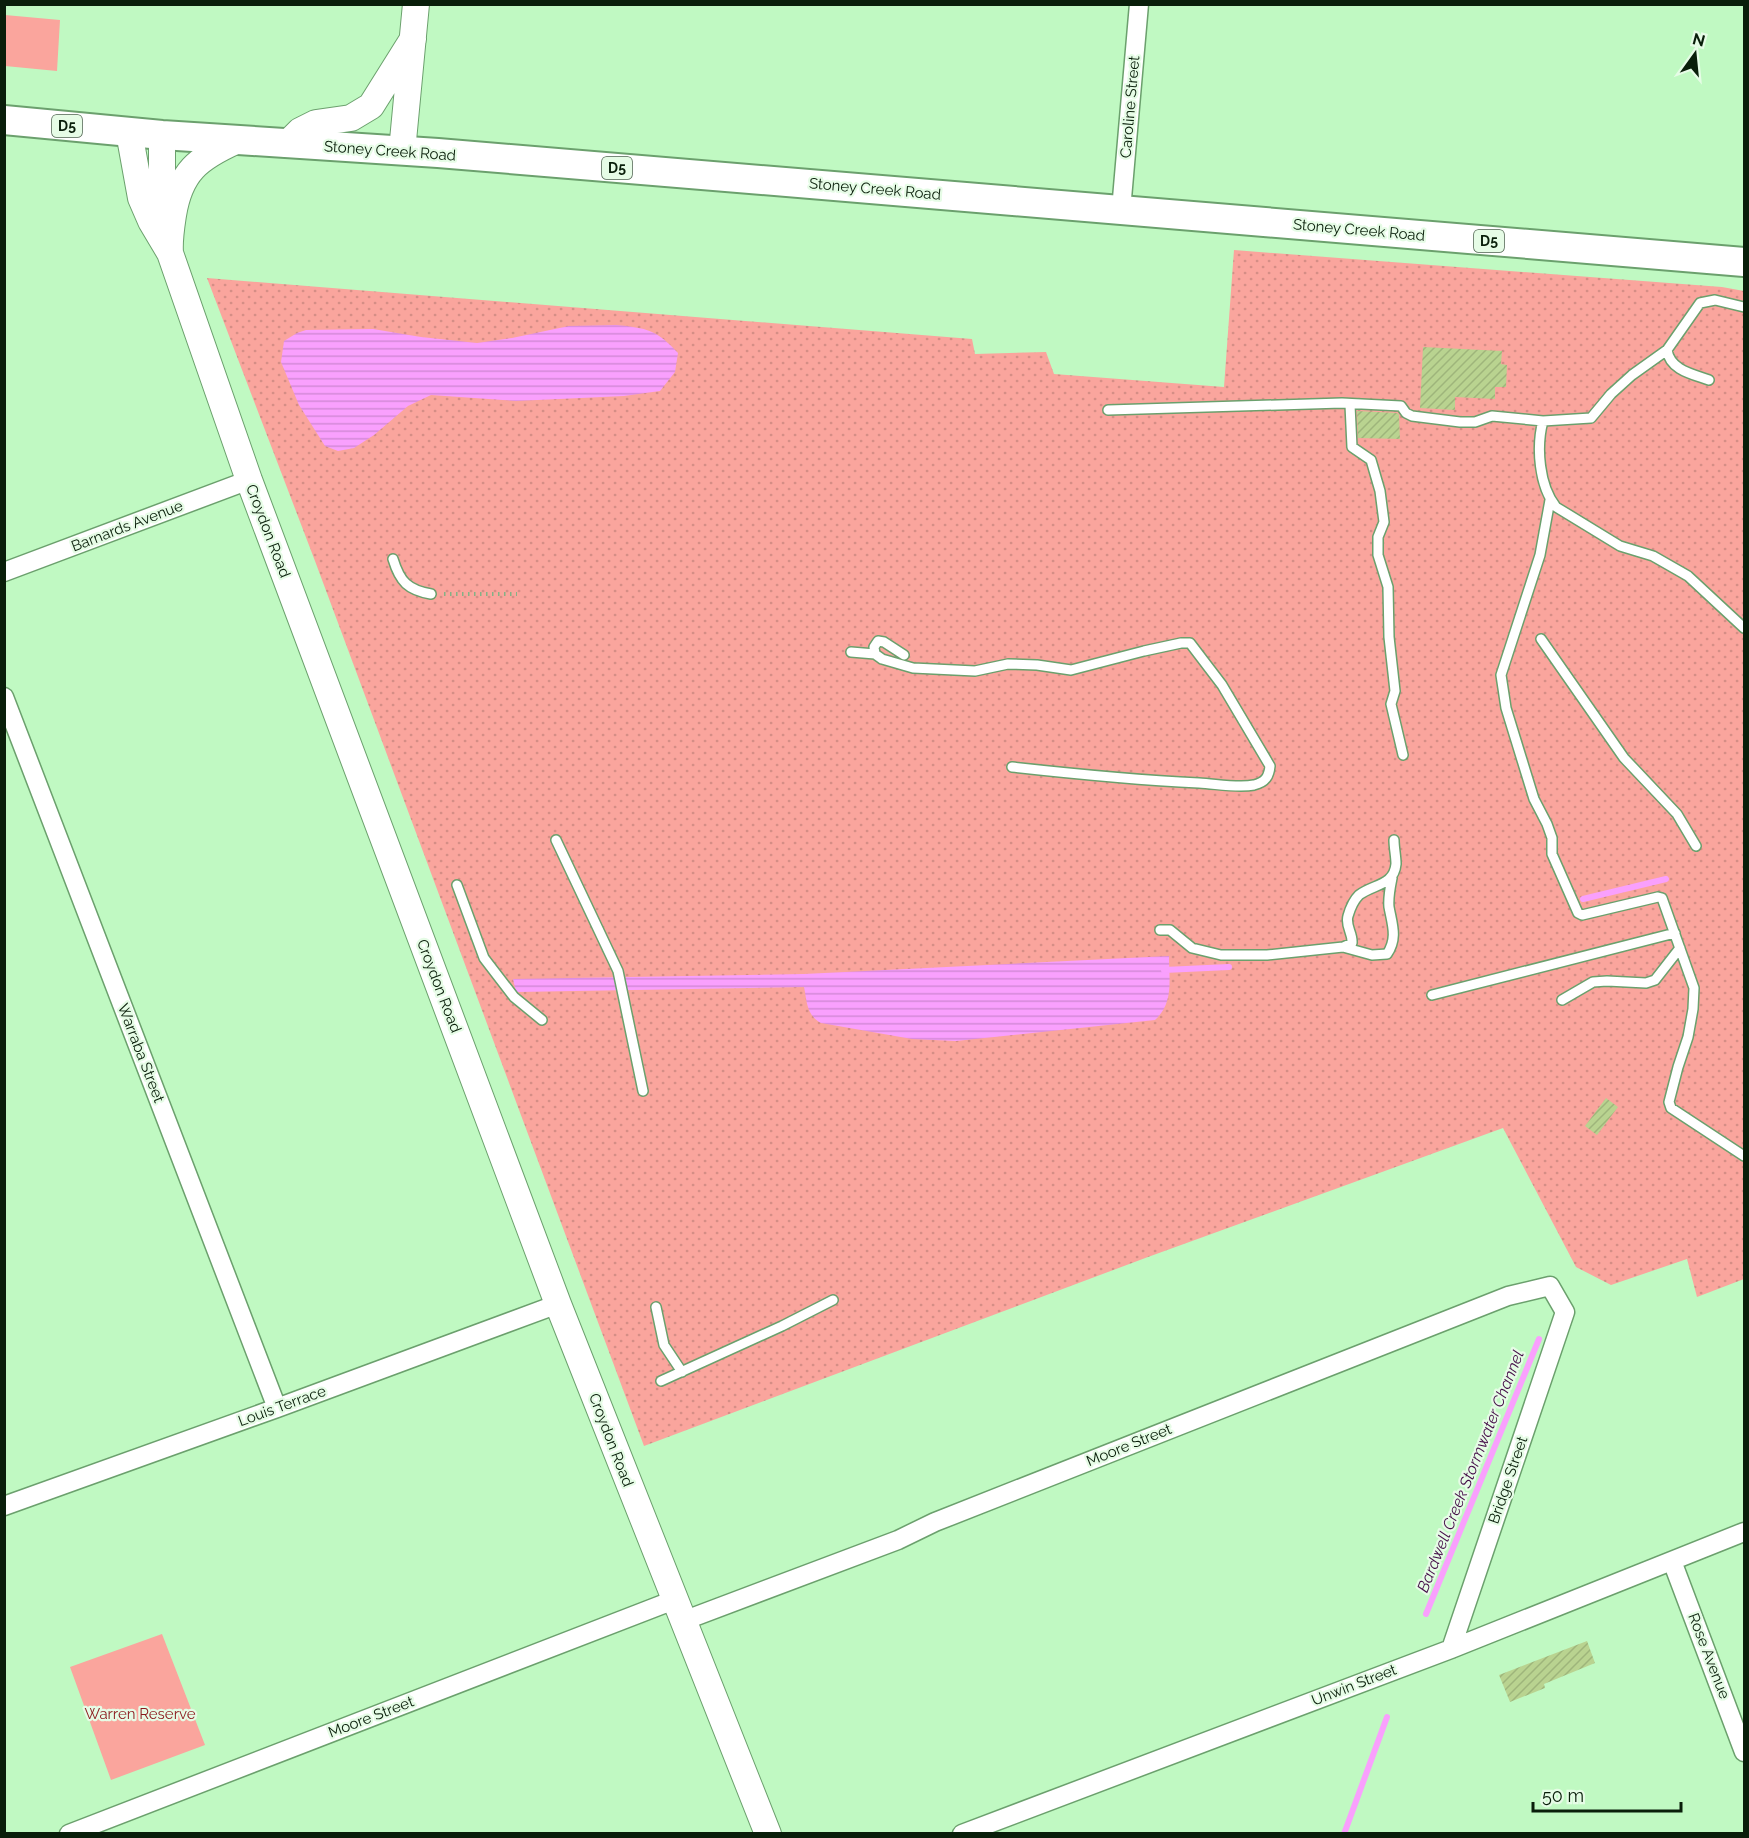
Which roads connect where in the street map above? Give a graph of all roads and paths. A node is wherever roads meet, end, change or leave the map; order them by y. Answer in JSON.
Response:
{"nodes":[{"id":1,"x":416,"y":4,"type":"edge"},
{"id":2,"x":1138,"y":4,"type":"edge"},
{"id":3,"x":413,"y":39,"type":"junction"},
{"id":4,"x":4,"y":120,"type":"edge"},
{"id":5,"x":129,"y":132,"type":"junction"},
{"id":6,"x":162,"y":135,"type":"junction"},
{"id":7,"x":236,"y":141,"type":"junction"},
{"id":8,"x":287,"y":144,"type":"junction"},
{"id":9,"x":402,"y":151,"type":"junction"},
{"id":10,"x":1120,"y":210,"type":"junction"},
{"id":11,"x":169,"y":246,"type":"junction"},
{"id":12,"x":1744,"y":262,"type":"edge"},
{"id":13,"x":1744,"y":307,"type":"edge"},
{"id":14,"x":1667,"y":350,"type":"junction"},
{"id":15,"x":1708,"y":380,"type":"dead end"},
{"id":16,"x":1350,"y":405,"type":"junction"},
{"id":17,"x":1108,"y":410,"type":"dead end"},
{"id":18,"x":1543,"y":421,"type":"junction"},
{"id":19,"x":249,"y":480,"type":"junction"},
{"id":20,"x":1550,"y":500,"type":"junction"},
{"id":21,"x":393,"y":559,"type":"dead end"},
{"id":22,"x":4,"y":572,"type":"edge"},
{"id":23,"x":431,"y":594,"type":"joint"},
{"id":24,"x":517,"y":594,"type":"dead end"},
{"id":25,"x":1744,"y":628,"type":"edge"},
{"id":26,"x":1541,"y":639,"type":"dead end"},
{"id":27,"x":851,"y":652,"type":"dead end"},
{"id":28,"x":875,"y":654,"type":"junction"},
{"id":29,"x":904,"y":655,"type":"dead end"},
{"id":30,"x":4,"y":698,"type":"edge"},
{"id":31,"x":1403,"y":755,"type":"dead end"},
{"id":32,"x":1012,"y":767,"type":"dead end"},
{"id":33,"x":556,"y":840,"type":"dead end"},
{"id":34,"x":1394,"y":840,"type":"dead end"},
{"id":35,"x":1696,"y":846,"type":"dead end"},
{"id":36,"x":1392,"y":878,"type":"junction"},
{"id":37,"x":457,"y":885,"type":"dead end"},
{"id":38,"x":1160,"y":930,"type":"dead end"},
{"id":39,"x":1674,"y":933,"type":"junction"},
{"id":40,"x":1343,"y":947,"type":"junction"},
{"id":41,"x":1680,"y":948,"type":"junction"},
{"id":42,"x":1432,"y":995,"type":"dead end"},
{"id":43,"x":1562,"y":1000,"type":"dead end"},
{"id":44,"x":542,"y":1020,"type":"dead end"},
{"id":45,"x":643,"y":1091,"type":"dead end"},
{"id":46,"x":1744,"y":1156,"type":"edge"},
{"id":47,"x":832,"y":1300,"type":"dead end"},
{"id":48,"x":558,"y":1304,"type":"junction"},
{"id":49,"x":656,"y":1306,"type":"dead end"},
{"id":50,"x":1565,"y":1312,"type":"joint"},
{"id":51,"x":682,"y":1372,"type":"junction"},
{"id":52,"x":661,"y":1381,"type":"dead end"},
{"id":53,"x":277,"y":1408,"type":"junction"},
{"id":54,"x":4,"y":1506,"type":"edge"},
{"id":55,"x":1744,"y":1532,"type":"edge"},
{"id":56,"x":1672,"y":1561,"type":"junction"},
{"id":57,"x":679,"y":1611,"type":"junction"},
{"id":58,"x":1451,"y":1649,"type":"junction"},
{"id":59,"x":1744,"y":1752,"type":"edge"},
{"id":60,"x":69,"y":1833,"type":"edge"},
{"id":61,"x":768,"y":1833,"type":"edge"},
{"id":62,"x":962,"y":1833,"type":"edge"}],
"edges":[{"from":1,"to":3,"type":"main road"},
{"from":2,"to":10,"type":"street","name":"Caroline Street"},
{"from":3,"to":8,"type":"main road"},
{"from":3,"to":9,"type":"main road"},
{"from":4,"to":5,"type":"main road","name":"Stoney Creek Road","number":"D5"},
{"from":5,"to":6,"type":"main road","name":"Stoney Creek Road","number":"D5"},
{"from":5,"to":11,"type":"main road","name":"Croydon Road"},
{"from":6,"to":7,"type":"main road","name":"Stoney Creek Road","number":"D5"},
{"from":6,"to":11,"type":"main road","name":"Croydon Road"},
{"from":7,"to":8,"type":"main road","name":"Stoney Creek Road","number":"D5"},
{"from":7,"to":11,"type":"main road"},
{"from":8,"to":9,"type":"main road","name":"Stoney Creek Road","number":"D5"},
{"from":9,"to":10,"type":"main road","name":"Stoney Creek Road","number":"D5"},
{"from":10,"to":12,"type":"main road","name":"Stoney Creek Road","number":"D5"},
{"from":11,"to":19,"type":"main road","name":"Croydon Road"},
{"from":13,"to":14,"type":"lane"},
{"from":14,"to":15,"type":"lane"},
{"from":14,"to":18,"type":"lane"},
{"from":16,"to":17,"type":"lane"},
{"from":16,"to":18,"type":"lane"},
{"from":16,"to":31,"type":"lane"},
{"from":18,"to":20,"type":"lane"},
{"from":19,"to":22,"type":"street","name":"Barnards Avenue"},
{"from":19,"to":48,"type":"main road","name":"Croydon Road"},
{"from":20,"to":25,"type":"lane"},
{"from":20,"to":39,"type":"lane"},
{"from":21,"to":23,"type":"lane"},
{"from":23,"to":24,"type":"path"},
{"from":26,"to":35,"type":"lane"},
{"from":27,"to":28,"type":"lane"},
{"from":28,"to":29,"type":"lane"},
{"from":28,"to":32,"type":"lane"},
{"from":30,"to":53,"type":"street","name":"Warraba Street"},
{"from":33,"to":45,"type":"lane"},
{"from":34,"to":36,"type":"lane"},
{"from":36,"to":40,"type":"lane"},
{"from":36,"to":40,"type":"lane"},
{"from":37,"to":44,"type":"lane"},
{"from":38,"to":40,"type":"lane"},
{"from":39,"to":41,"type":"lane"},
{"from":39,"to":42,"type":"lane"},
{"from":41,"to":43,"type":"lane"},
{"from":41,"to":46,"type":"lane"},
{"from":47,"to":51,"type":"lane"},
{"from":48,"to":53,"type":"street","name":"Louis Terrace"},
{"from":48,"to":57,"type":"main road","name":"Croydon Road"},
{"from":49,"to":51,"type":"lane"},
{"from":50,"to":57,"type":"street","name":"Moore Street"},
{"from":50,"to":58,"type":"street","name":"Bridge Street"},
{"from":51,"to":52,"type":"lane"},
{"from":53,"to":54,"type":"street","name":"Louis Terrace"},
{"from":55,"to":56,"type":"street","name":"Unwin Street"},
{"from":56,"to":58,"type":"street","name":"Unwin Street"},
{"from":56,"to":59,"type":"street","name":"Rose Avenue"},
{"from":57,"to":60,"type":"street","name":"Moore Street"},
{"from":57,"to":61,"type":"main road","name":"Croydon Road"},
{"from":58,"to":62,"type":"street","name":"Unwin Street"}]}
